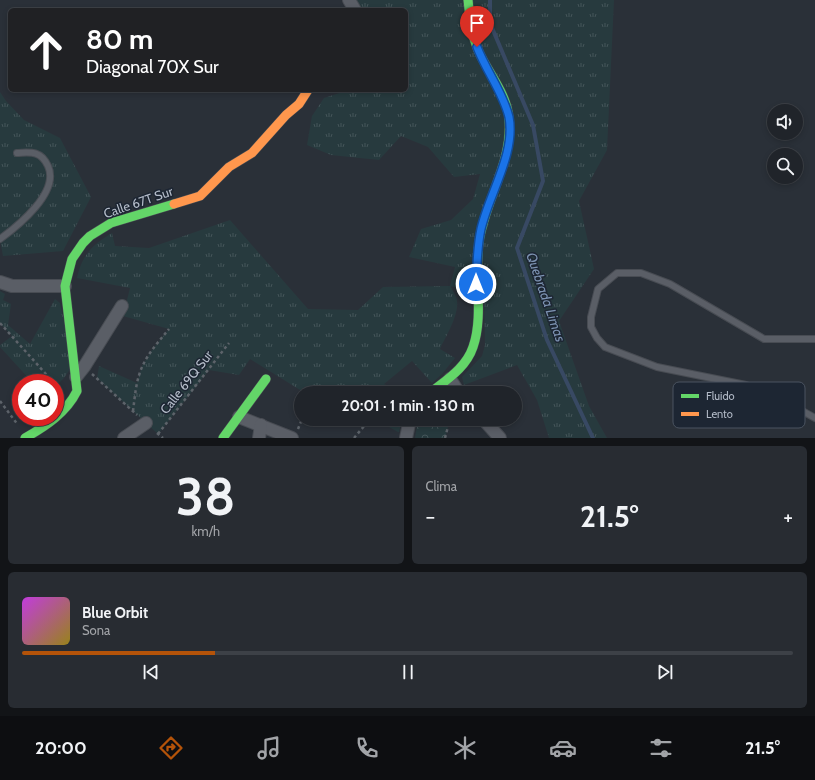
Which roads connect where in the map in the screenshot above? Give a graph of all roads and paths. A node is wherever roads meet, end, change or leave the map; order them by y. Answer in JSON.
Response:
{"nodes":[{"id":1,"x":468,"y":0,"type":"edge"},
{"id":2,"x":307,"y":92,"type":"edge"},
{"id":3,"x":18,"y":153,"type":"dead end"},
{"id":4,"x":0,"y":239,"type":"edge"},
{"id":5,"x":0,"y":282,"type":"edge"},
{"id":6,"x":65,"y":286,"type":"junction"},
{"id":7,"x":122,"y":306,"type":"dead end"},
{"id":8,"x":0,"y":322,"type":"edge"},
{"id":9,"x":169,"y":329,"type":"dead end"},
{"id":10,"x":815,"y":339,"type":"edge"},
{"id":11,"x":229,"y":343,"type":"dead end"},
{"id":12,"x":84,"y":367,"type":"junction"},
{"id":13,"x":46,"y":374,"type":"edge"},
{"id":14,"x":76,"y":377,"type":"junction"},
{"id":15,"x":266,"y":379,"type":"dead end"},
{"id":16,"x":450,"y":379,"type":"junction"},
{"id":17,"x":736,"y":382,"type":"edge"},
{"id":18,"x":440,"y":386,"type":"edge"},
{"id":19,"x":454,"y":386,"type":"edge"},
{"id":20,"x":0,"y":401,"type":"edge"},
{"id":21,"x":133,"y":411,"type":"junction"},
{"id":22,"x":805,"y":412,"type":"edge"},
{"id":23,"x":239,"y":416,"type":"junction"},
{"id":24,"x":815,"y":418,"type":"edge"},
{"id":25,"x":146,"y":423,"type":"junction"},
{"id":26,"x":261,"y":425,"type":"junction"},
{"id":27,"x":364,"y":426,"type":"edge"},
{"id":28,"x":409,"y":426,"type":"edge"},
{"id":29,"x":448,"y":426,"type":"edge"},
{"id":30,"x":489,"y":426,"type":"edge"},
{"id":31,"x":158,"y":434,"type":"junction"},
{"id":32,"x":27,"y":438,"type":"edge"},
{"id":33,"x":124,"y":438,"type":"edge"},
{"id":34,"x":163,"y":438,"type":"edge"},
{"id":35,"x":223,"y":438,"type":"edge"},
{"id":36,"x":259,"y":438,"type":"edge"},
{"id":37,"x":292,"y":438,"type":"edge"},
{"id":38,"x":354,"y":438,"type":"edge"},
{"id":39,"x":406,"y":438,"type":"edge"},
{"id":40,"x":445,"y":438,"type":"edge"},
{"id":41,"x":500,"y":438,"type":"edge"}],
"edges":[{"from":1,"to":16,"type":"street"},
{"from":2,"to":6,"type":"street","name":"Calle 67T Sur"},
{"from":3,"to":4,"type":"lane"},
{"from":5,"to":6,"type":"street"},
{"from":6,"to":14,"type":"street","name":"Calle 67T Sur"},
{"from":7,"to":12,"type":"street"},
{"from":8,"to":13,"type":"path"},
{"from":9,"to":21,"type":"path"},
{"from":10,"to":17,"type":"lane"},
{"from":11,"to":31,"type":"path","name":"Calle 69Q Sur"},
{"from":12,"to":14,"type":"street"},
{"from":12,"to":21,"type":"path"},
{"from":14,"to":32,"type":"street","name":"Calle 67T Sur"},
{"from":15,"to":23,"type":"street"},
{"from":16,"to":18,"type":"street"},
{"from":16,"to":19,"type":"street"},
{"from":20,"to":32,"type":"path"},
{"from":21,"to":25,"type":"path"},
{"from":22,"to":24,"type":"lane"},
{"from":23,"to":26,"type":"street"},
{"from":23,"to":35,"type":"street"},
{"from":25,"to":31,"type":"path"},
{"from":25,"to":33,"type":"street"},
{"from":26,"to":36,"type":"street"},
{"from":26,"to":37,"type":"street"},
{"from":27,"to":38,"type":"path"},
{"from":28,"to":39,"type":"street"},
{"from":29,"to":40,"type":"path"},
{"from":30,"to":41,"type":"street"},
{"from":31,"to":34,"type":"path"}]}
